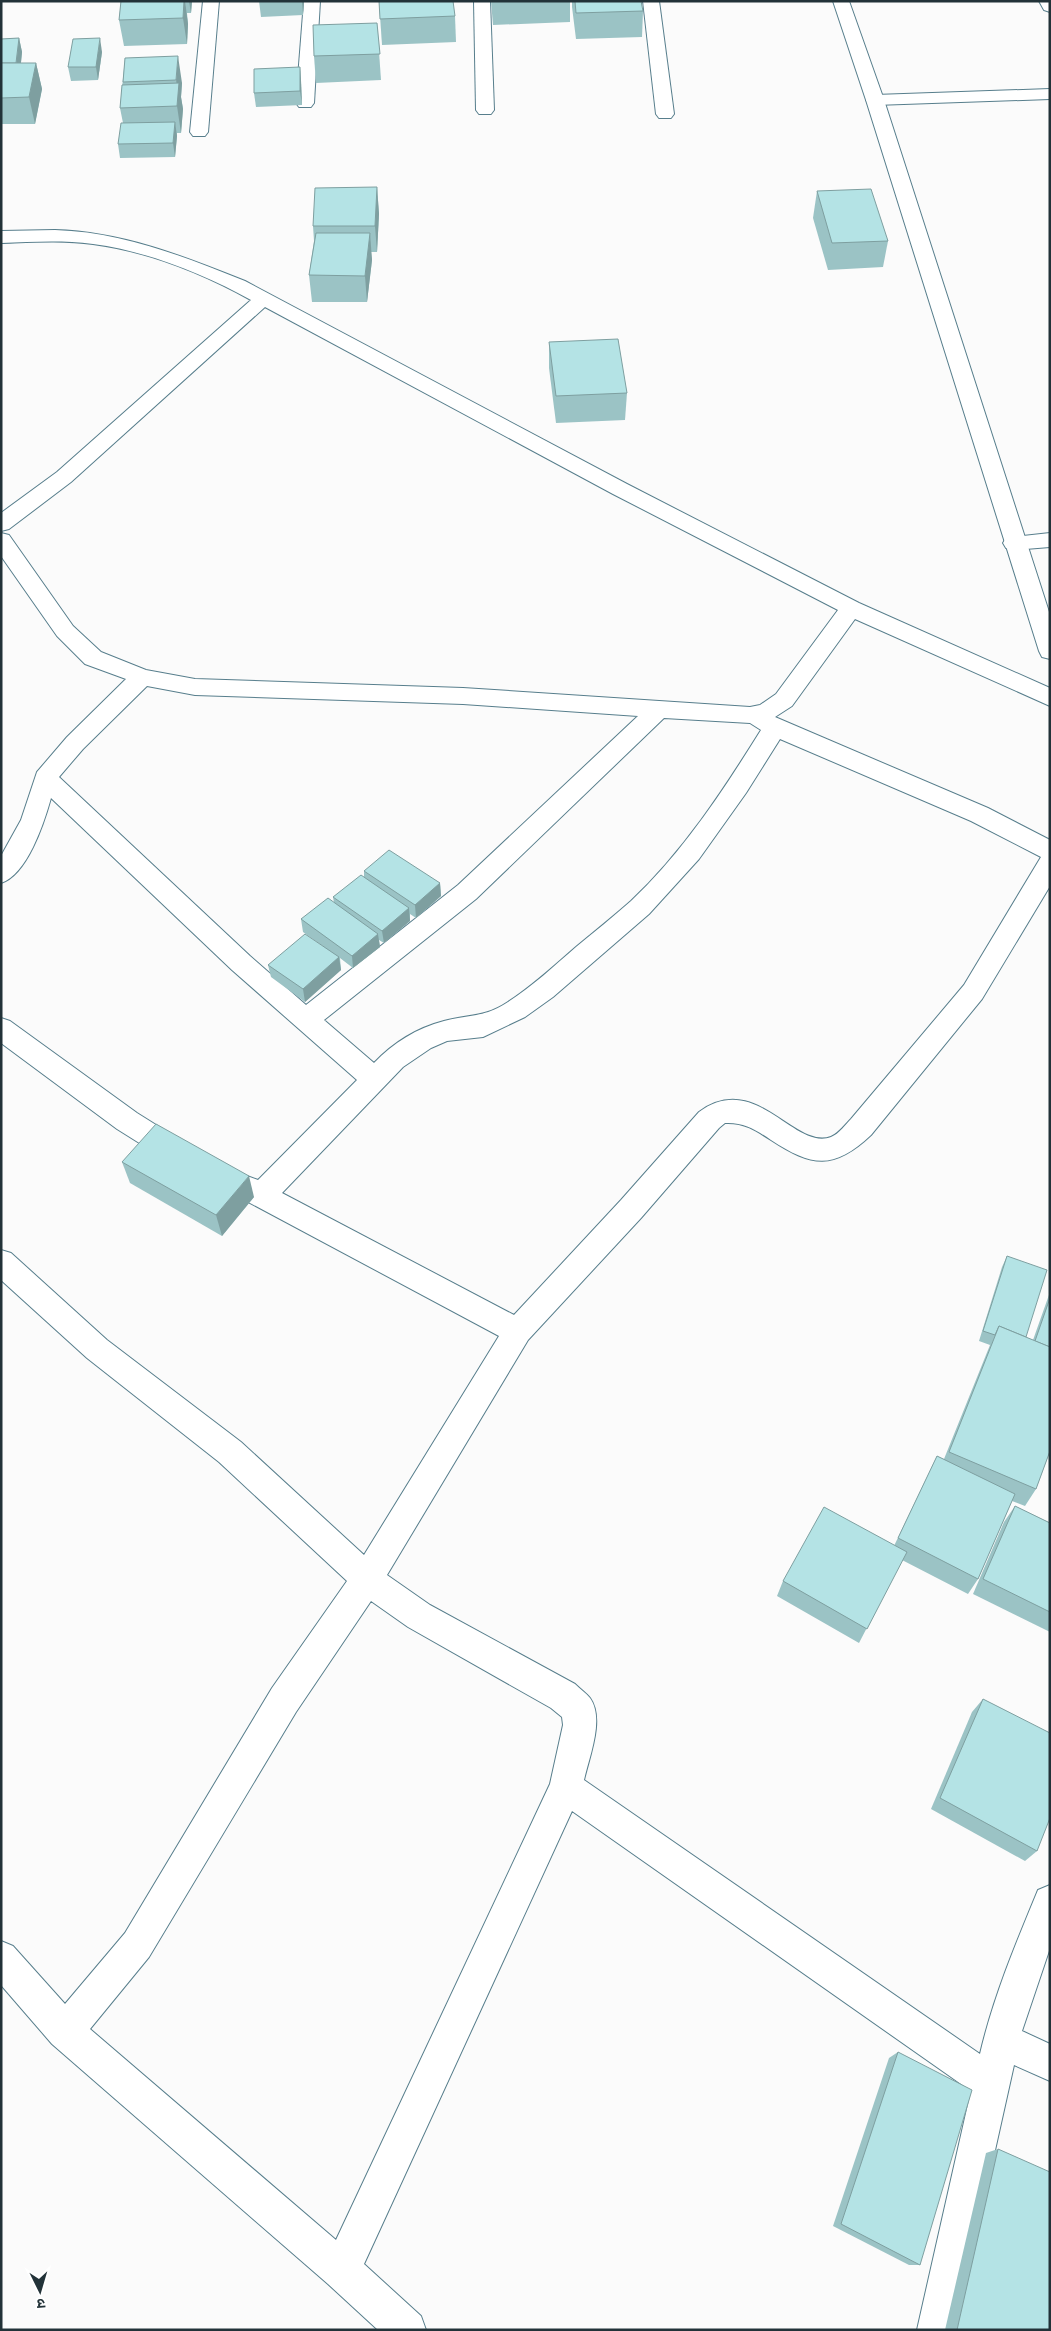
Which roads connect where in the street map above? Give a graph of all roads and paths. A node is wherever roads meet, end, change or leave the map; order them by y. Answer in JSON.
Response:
{"nodes":[{"id":1,"x":211,"y":1,"type":"edge"},
{"id":2,"x":312,"y":1,"type":"edge"},
{"id":3,"x":482,"y":1,"type":"edge"},
{"id":4,"x":650,"y":1,"type":"edge"},
{"id":5,"x":841,"y":1,"type":"edge"},
{"id":6,"x":1047,"y":1,"type":"edge"},
{"id":7,"x":1050,"y":7,"type":"edge"},
{"id":8,"x":1050,"y":94,"type":"edge"},
{"id":9,"x":875,"y":100,"type":"junction"},
{"id":10,"x":305,"y":103,"type":"dead end"},
{"id":11,"x":485,"y":110,"type":"dead end"},
{"id":12,"x":665,"y":114,"type":"dead end"},
{"id":13,"x":199,"y":132,"type":"dead end"},
{"id":14,"x":1,"y":237,"type":"edge"},
{"id":15,"x":263,"y":299,"type":"junction"},
{"id":16,"x":1,"y":524,"type":"edge"},
{"id":17,"x":1,"y":540,"type":"edge"},
{"id":18,"x":1050,"y":540,"type":"edge"},
{"id":19,"x":1014,"y":543,"type":"junction"},
{"id":20,"x":851,"y":608,"type":"junction"},
{"id":21,"x":1050,"y":651,"type":"edge"},
{"id":22,"x":142,"y":677,"type":"junction"},
{"id":23,"x":1050,"y":698,"type":"edge"},
{"id":24,"x":659,"y":709,"type":"junction"},
{"id":25,"x":750,"y":715,"type":"junction"},
{"id":26,"x":776,"y":728,"type":"junction"},
{"id":27,"x":45,"y":778,"type":"junction"},
{"id":28,"x":1050,"y":851,"type":"edge"},
{"id":29,"x":1050,"y":864,"type":"edge"},
{"id":30,"x":1,"y":874,"type":"edge"},
{"id":31,"x":307,"y":1019,"type":"junction"},
{"id":32,"x":1,"y":1028,"type":"edge"},
{"id":33,"x":374,"y":1079,"type":"junction"},
{"id":34,"x":199,"y":1164,"type":"edge"},
{"id":35,"x":226,"y":1177,"type":"edge"},
{"id":36,"x":262,"y":1195,"type":"junction"},
{"id":37,"x":1,"y":1262,"type":"edge"},
{"id":38,"x":518,"y":1331,"type":"junction"},
{"id":39,"x":367,"y":1579,"type":"junction"},
{"id":40,"x":566,"y":1787,"type":"junction"},
{"id":41,"x":1050,"y":1902,"type":"edge"},
{"id":42,"x":1,"y":1958,"type":"edge"},
{"id":43,"x":65,"y":2030,"type":"junction"},
{"id":44,"x":1002,"y":2040,"type":"junction"},
{"id":45,"x":1050,"y":2063,"type":"edge"},
{"id":46,"x":991,"y":2083,"type":"junction"},
{"id":47,"x":342,"y":2270,"type":"junction"},
{"id":48,"x":407,"y":2330,"type":"edge"},
{"id":49,"x":936,"y":2330,"type":"edge"}],
"edges":[{"from":1,"to":13,"type":"street"},
{"from":2,"to":10,"type":"street"},
{"from":3,"to":11,"type":"street"},
{"from":4,"to":12,"type":"street"},
{"from":5,"to":9,"type":"street"},
{"from":6,"to":7,"type":"street"},
{"from":8,"to":9,"type":"street"},
{"from":9,"to":19,"type":"street"},
{"from":14,"to":15,"type":"street"},
{"from":15,"to":16,"type":"street"},
{"from":15,"to":20,"type":"street"},
{"from":17,"to":22,"type":"street"},
{"from":18,"to":19,"type":"street"},
{"from":19,"to":21,"type":"street"},
{"from":20,"to":23,"type":"street"},
{"from":20,"to":25,"type":"street"},
{"from":22,"to":24,"type":"street"},
{"from":22,"to":27,"type":"street"},
{"from":24,"to":25,"type":"street"},
{"from":24,"to":31,"type":"street"},
{"from":25,"to":26,"type":"street"},
{"from":26,"to":28,"type":"street"},
{"from":26,"to":33,"type":"street"},
{"from":27,"to":30,"type":"street"},
{"from":27,"to":31,"type":"street"},
{"from":29,"to":38,"type":"street"},
{"from":31,"to":33,"type":"street"},
{"from":32,"to":34,"type":"street"},
{"from":33,"to":36,"type":"street"},
{"from":35,"to":36,"type":"street"},
{"from":36,"to":38,"type":"street"},
{"from":37,"to":39,"type":"street"},
{"from":38,"to":39,"type":"street"},
{"from":39,"to":40,"type":"street"},
{"from":39,"to":43,"type":"street"},
{"from":40,"to":46,"type":"street"},
{"from":40,"to":47,"type":"street"},
{"from":41,"to":44,"type":"street"},
{"from":42,"to":43,"type":"street"},
{"from":43,"to":47,"type":"street"},
{"from":44,"to":45,"type":"street"},
{"from":44,"to":46,"type":"street"},
{"from":46,"to":49,"type":"street"},
{"from":47,"to":48,"type":"street"}]}
